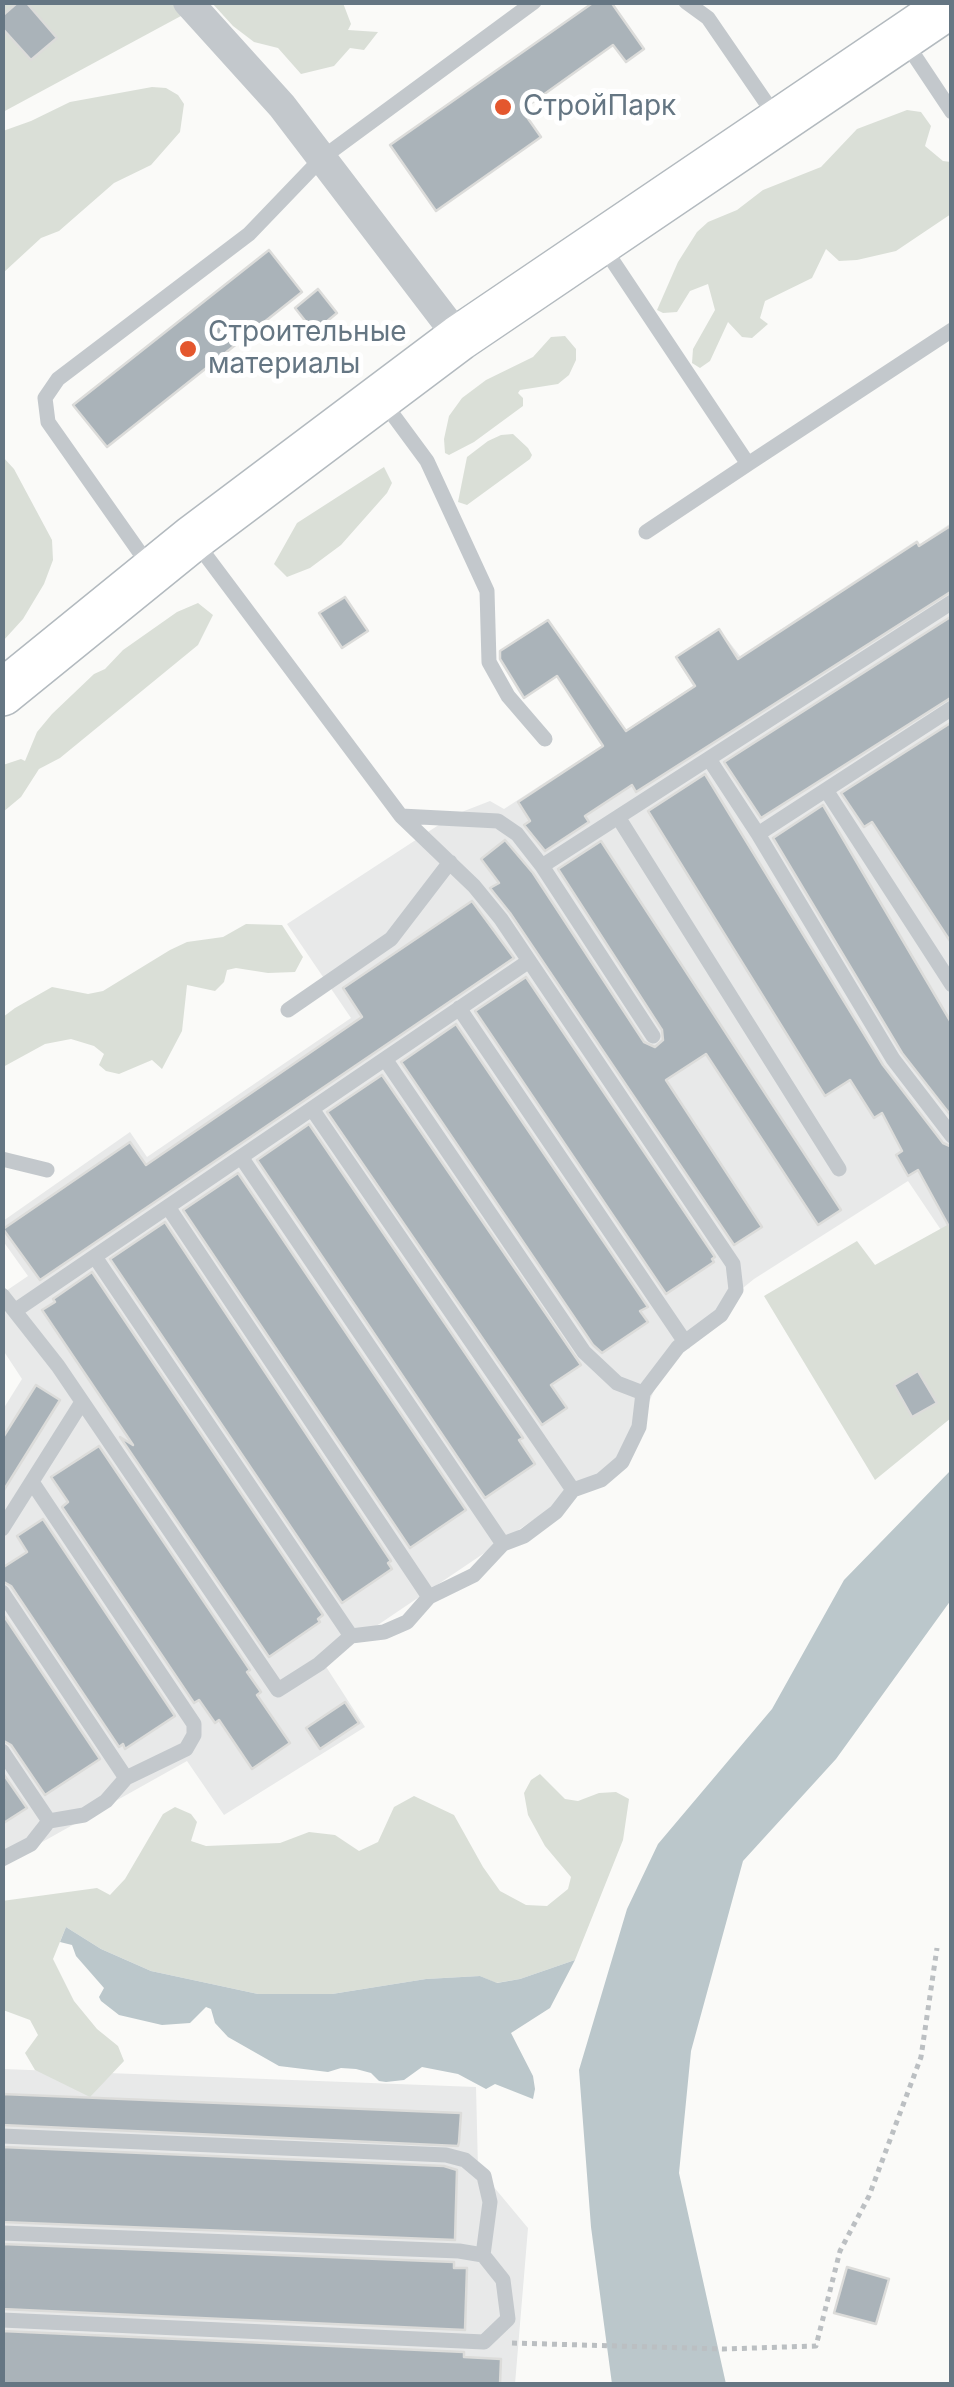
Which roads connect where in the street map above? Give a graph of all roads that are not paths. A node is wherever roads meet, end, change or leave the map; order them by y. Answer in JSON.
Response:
{"nodes":[{"id":1,"x":188,"y":2,"type":"edge"},
{"id":2,"x":534,"y":2,"type":"edge"},
{"id":3,"x":686,"y":2,"type":"edge"},
{"id":4,"x":952,"y":4,"type":"edge"},
{"id":5,"x":902,"y":36,"type":"junction"},
{"id":6,"x":952,"y":112,"type":"edge"},
{"id":7,"x":778,"y":120,"type":"junction"},
{"id":8,"x":322,"y":158,"type":"junction"},
{"id":9,"x":600,"y":242,"type":"junction"},
{"id":10,"x":952,"y":330,"type":"edge"},
{"id":11,"x":459,"y":338,"type":"junction"},
{"id":12,"x":380,"y":396,"type":"junction"},
{"id":13,"x":748,"y":464,"type":"junction"},
{"id":14,"x":646,"y":532,"type":"dead end"},
{"id":15,"x":193,"y":538,"type":"junction"},
{"id":16,"x":152,"y":570,"type":"junction"},
{"id":17,"x":952,"y":602,"type":"edge"},
{"id":18,"x":2,"y":694,"type":"edge"},
{"id":19,"x":952,"y":708,"type":"edge"},
{"id":20,"x":545,"y":739,"type":"dead end"},
{"id":21,"x":708,"y":759,"type":"junction"},
{"id":22,"x":826,"y":790,"type":"junction"},
{"id":23,"x":401,"y":816,"type":"junction"},
{"id":24,"x":618,"y":817,"type":"junction"},
{"id":25,"x":758,"y":834,"type":"junction"},
{"id":26,"x":450,"y":862,"type":"junction"},
{"id":27,"x":542,"y":866,"type":"junction"},
{"id":28,"x":529,"y":961,"type":"junction"},
{"id":29,"x":952,"y":985,"type":"edge"},
{"id":30,"x":459,"y":1008,"type":"junction"},
{"id":31,"x":288,"y":1010,"type":"dead end"},
{"id":32,"x":652,"y":1036,"type":"dead end"},
{"id":33,"x":385,"y":1059,"type":"junction"},
{"id":34,"x":312,"y":1108,"type":"junction"},
{"id":35,"x":952,"y":1136,"type":"edge"},
{"id":36,"x":240,"y":1158,"type":"junction"},
{"id":37,"x":2,"y":1159,"type":"edge"},
{"id":38,"x":838,"y":1169,"type":"dead end"},
{"id":39,"x":47,"y":1170,"type":"dead end"},
{"id":40,"x":168,"y":1207,"type":"junction"},
{"id":41,"x":95,"y":1256,"type":"junction"},
{"id":42,"x":2,"y":1295,"type":"edge"},
{"id":43,"x":16,"y":1310,"type":"junction"},
{"id":44,"x":685,"y":1342,"type":"junction"},
{"id":45,"x":643,"y":1393,"type":"junction"},
{"id":46,"x":82,"y":1402,"type":"junction"},
{"id":47,"x":32,"y":1482,"type":"junction"},
{"id":48,"x":573,"y":1490,"type":"junction"},
{"id":49,"x":2,"y":1530,"type":"edge"},
{"id":50,"x":503,"y":1544,"type":"junction"},
{"id":51,"x":2,"y":1592,"type":"edge"},
{"id":52,"x":429,"y":1597,"type":"junction"},
{"id":53,"x":351,"y":1636,"type":"junction"},
{"id":54,"x":2,"y":1751,"type":"edge"},
{"id":55,"x":126,"y":1778,"type":"junction"},
{"id":56,"x":49,"y":1820,"type":"junction"},
{"id":57,"x":2,"y":1860,"type":"edge"},
{"id":58,"x":2,"y":2136,"type":"edge"},
{"id":59,"x":2,"y":2233,"type":"edge"},
{"id":60,"x":483,"y":2255,"type":"junction"},
{"id":61,"x":2,"y":2320,"type":"edge"}],
"edges":[{"from":1,"to":8,"type":"street"},
{"from":2,"to":8,"type":"lane"},
{"from":3,"to":7,"type":"lane"},
{"from":4,"to":5,"type":"main road"},
{"from":5,"to":6,"type":"lane"},
{"from":5,"to":7,"type":"main road"},
{"from":7,"to":9,"type":"main road"},
{"from":8,"to":11,"type":"street"},
{"from":8,"to":16,"type":"lane"},
{"from":9,"to":11,"type":"main road"},
{"from":9,"to":13,"type":"lane"},
{"from":10,"to":13,"type":"lane"},
{"from":11,"to":12,"type":"main road"},
{"from":12,"to":15,"type":"main road"},
{"from":12,"to":20,"type":"lane"},
{"from":13,"to":14,"type":"lane"},
{"from":15,"to":16,"type":"main road"},
{"from":15,"to":23,"type":"lane"},
{"from":16,"to":18,"type":"main road"},
{"from":17,"to":21,"type":"lane"},
{"from":19,"to":22,"type":"lane"},
{"from":21,"to":24,"type":"lane"},
{"from":21,"to":25,"type":"lane"},
{"from":22,"to":25,"type":"lane"},
{"from":22,"to":29,"type":"lane"},
{"from":23,"to":26,"type":"lane"},
{"from":23,"to":27,"type":"lane"},
{"from":24,"to":27,"type":"lane"},
{"from":24,"to":38,"type":"lane"},
{"from":25,"to":35,"type":"lane"},
{"from":26,"to":28,"type":"lane"},
{"from":26,"to":31,"type":"lane"},
{"from":27,"to":32,"type":"lane"},
{"from":28,"to":30,"type":"lane"},
{"from":28,"to":44,"type":"lane"},
{"from":30,"to":33,"type":"lane"},
{"from":30,"to":44,"type":"lane"},
{"from":33,"to":34,"type":"lane"},
{"from":33,"to":45,"type":"lane"},
{"from":34,"to":36,"type":"lane"},
{"from":34,"to":48,"type":"lane"},
{"from":36,"to":40,"type":"lane"},
{"from":36,"to":50,"type":"lane"},
{"from":37,"to":39,"type":"lane"},
{"from":40,"to":41,"type":"lane"},
{"from":40,"to":52,"type":"lane"},
{"from":41,"to":43,"type":"lane"},
{"from":41,"to":53,"type":"lane"},
{"from":42,"to":43,"type":"lane"},
{"from":43,"to":46,"type":"lane"},
{"from":44,"to":45,"type":"lane"},
{"from":45,"to":48,"type":"lane"},
{"from":46,"to":47,"type":"lane"},
{"from":46,"to":53,"type":"lane"},
{"from":47,"to":49,"type":"lane"},
{"from":47,"to":55,"type":"lane"},
{"from":48,"to":50,"type":"lane"},
{"from":50,"to":52,"type":"lane"},
{"from":51,"to":55,"type":"lane"},
{"from":52,"to":53,"type":"lane"},
{"from":54,"to":56,"type":"lane"},
{"from":55,"to":56,"type":"lane"},
{"from":56,"to":57,"type":"lane"},
{"from":58,"to":60,"type":"lane"},
{"from":59,"to":60,"type":"lane"},
{"from":60,"to":61,"type":"lane"}]}
